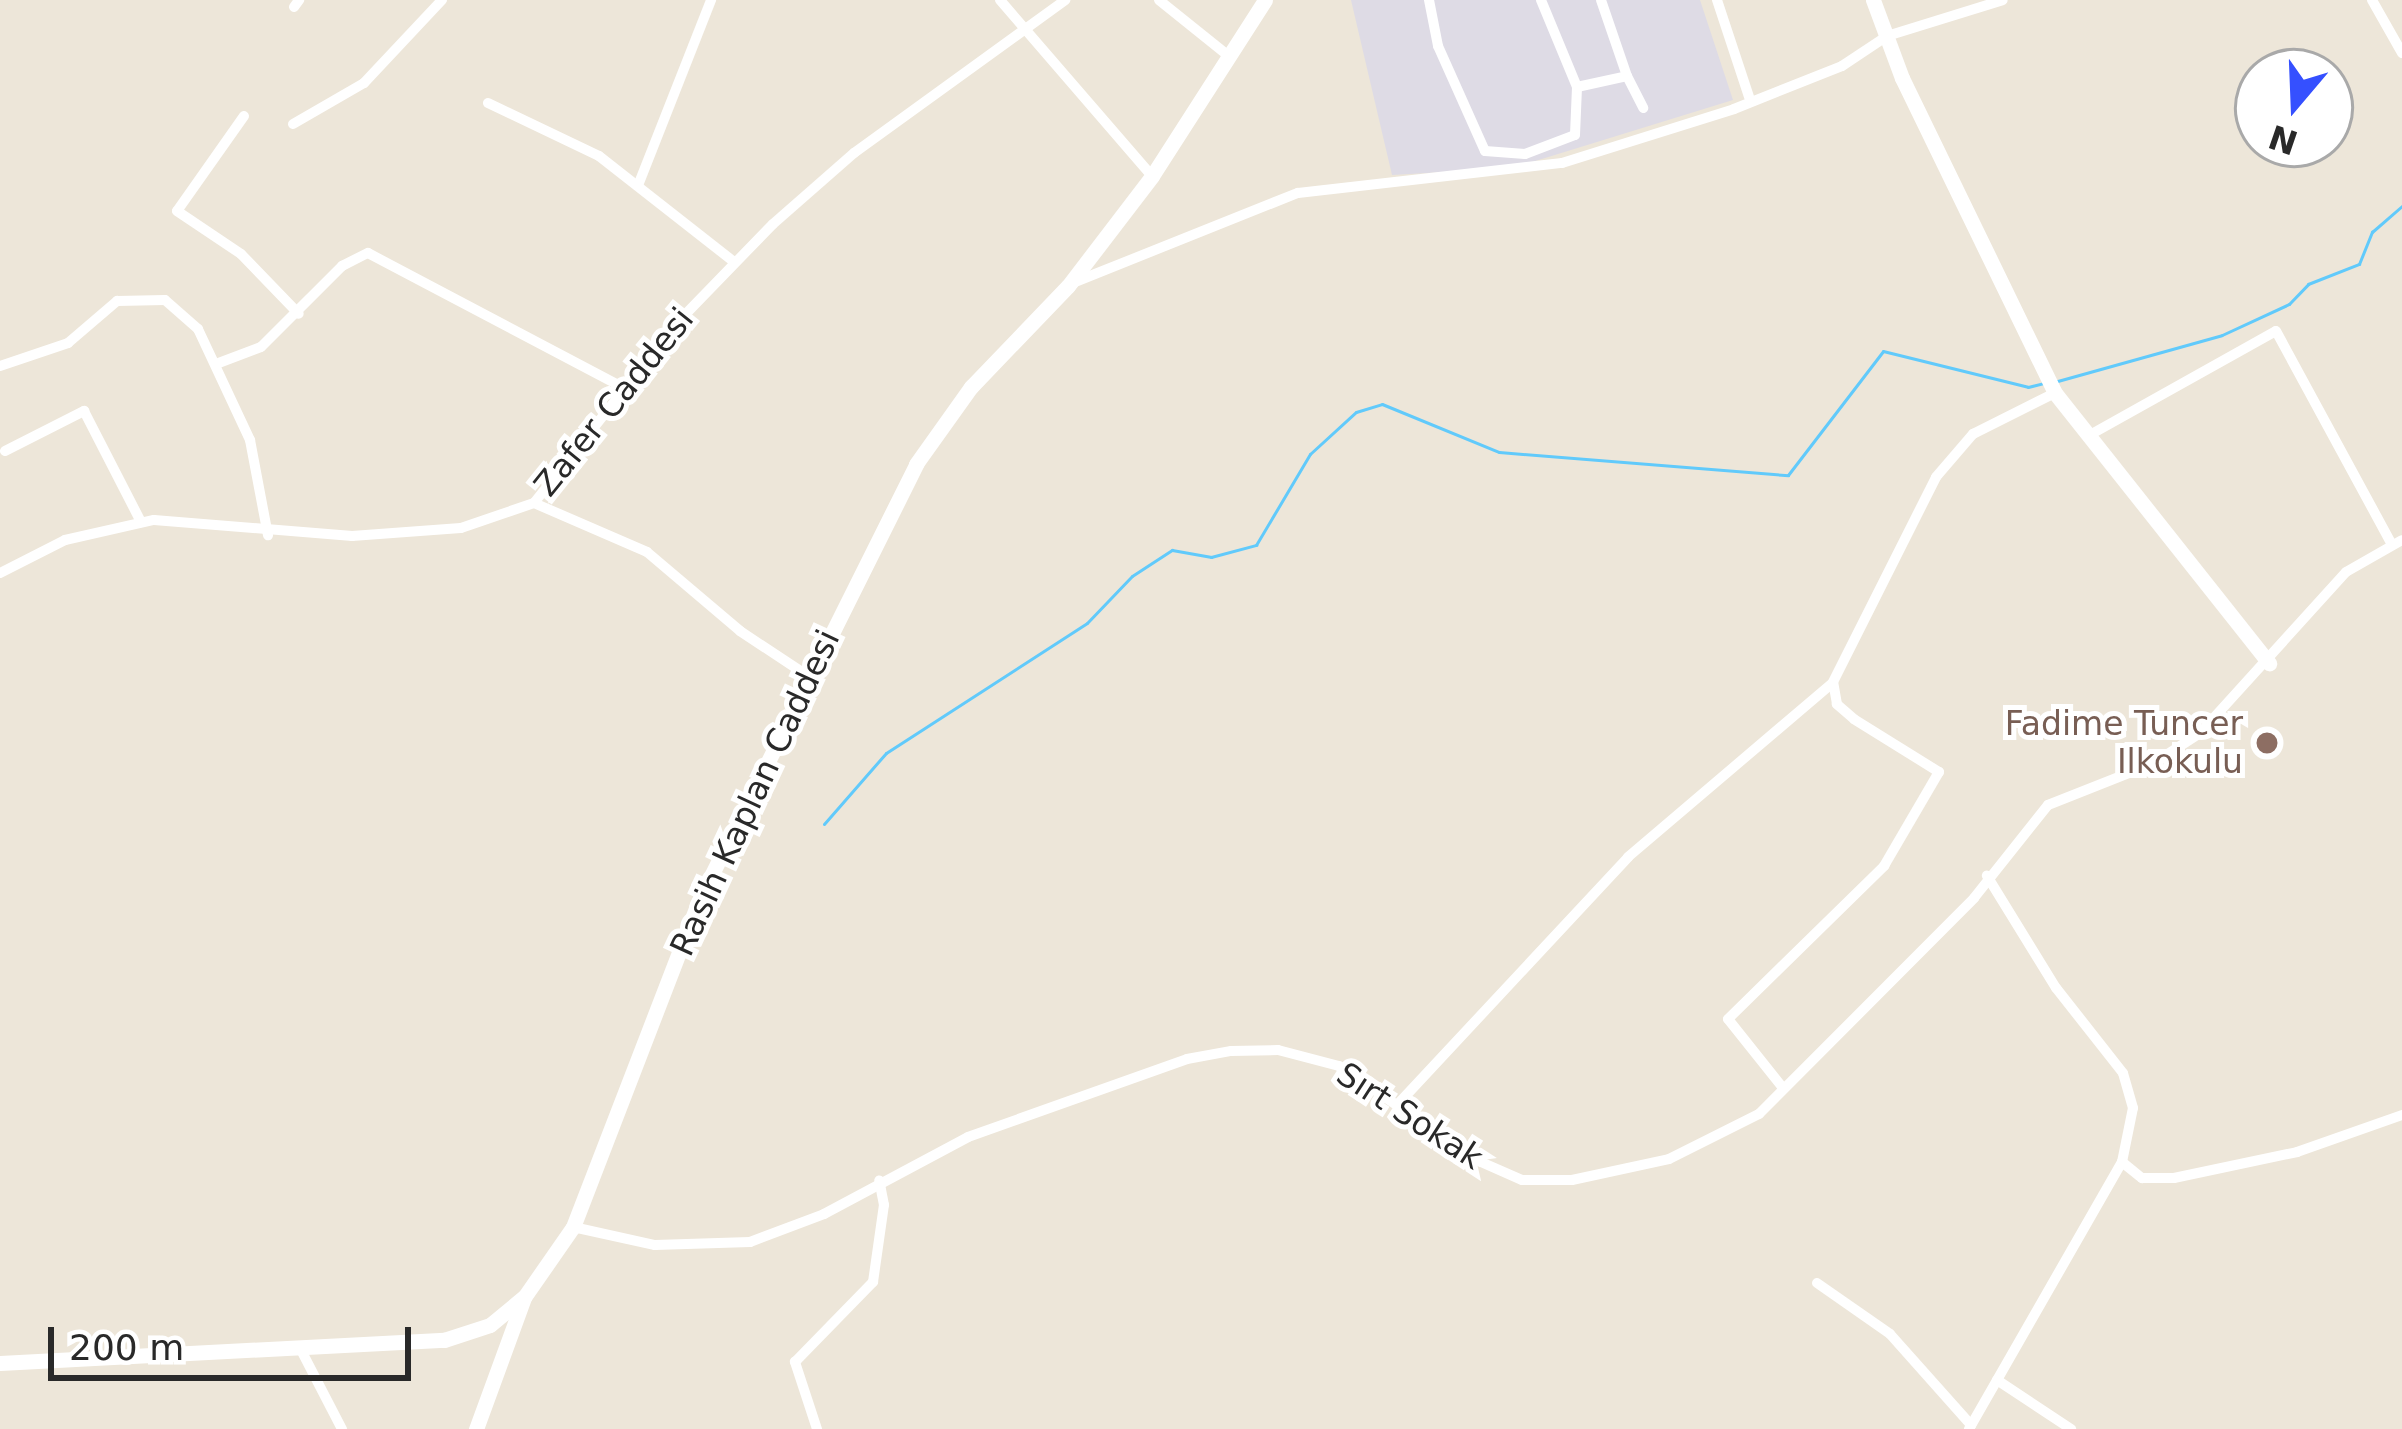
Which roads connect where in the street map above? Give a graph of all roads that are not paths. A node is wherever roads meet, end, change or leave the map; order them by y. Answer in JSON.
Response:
{"nodes":[{"id":1,"x":442,"y":0,"type":"edge"},
{"id":2,"x":711,"y":0,"type":"edge"},
{"id":3,"x":1000,"y":0,"type":"edge"},
{"id":4,"x":1065,"y":0,"type":"edge"},
{"id":5,"x":1159,"y":0,"type":"edge"},
{"id":6,"x":1265,"y":0,"type":"edge"},
{"id":7,"x":1429,"y":0,"type":"edge"},
{"id":8,"x":1541,"y":0,"type":"edge"},
{"id":9,"x":1601,"y":0,"type":"edge"},
{"id":10,"x":1717,"y":0,"type":"edge"},
{"id":11,"x":1874,"y":0,"type":"edge"},
{"id":12,"x":2003,"y":0,"type":"edge"},
{"id":13,"x":2372,"y":0,"type":"edge"},
{"id":14,"x":1027,"y":23,"type":"junction"},
{"id":15,"x":1886,"y":36,"type":"junction"},
{"id":16,"x":2402,"y":53,"type":"edge"},
{"id":17,"x":1230,"y":57,"type":"junction"},
{"id":18,"x":1627,"y":76,"type":"junction"},
{"id":19,"x":1577,"y":87,"type":"junction"},
{"id":20,"x":1748,"y":98,"type":"junction"},
{"id":21,"x":488,"y":103,"type":"dead end"},
{"id":22,"x":1643,"y":108,"type":"dead end"},
{"id":23,"x":244,"y":116,"type":"dead end"},
{"id":24,"x":293,"y":124,"type":"dead end"},
{"id":25,"x":1152,"y":176,"type":"junction"},
{"id":26,"x":639,"y":183,"type":"junction"},
{"id":27,"x":734,"y":262,"type":"junction"},
{"id":28,"x":1068,"y":286,"type":"junction"},
{"id":29,"x":299,"y":314,"type":"junction"},
{"id":30,"x":216,"y":364,"type":"junction"},
{"id":31,"x":0,"y":366,"type":"edge"},
{"id":32,"x":628,"y":390,"type":"junction"},
{"id":33,"x":2055,"y":392,"type":"junction"},
{"id":34,"x":2088,"y":436,"type":"junction"},
{"id":35,"x":2,"y":449,"type":"edge"},
{"id":36,"x":534,"y":503,"type":"junction"},
{"id":37,"x":141,"y":522,"type":"junction"},
{"id":38,"x":268,"y":535,"type":"junction"},
{"id":39,"x":2397,"y":542,"type":"edge"},
{"id":40,"x":0,"y":573,"type":"edge"},
{"id":41,"x":2269,"y":663,"type":"junction"},
{"id":42,"x":808,"y":676,"type":"junction"},
{"id":43,"x":1833,"y":682,"type":"junction"},
{"id":44,"x":1987,"y":876,"type":"junction"},
{"id":45,"x":1784,"y":1088,"type":"junction"},
{"id":46,"x":1399,"y":1104,"type":"junction"},
{"id":47,"x":2402,"y":1115,"type":"edge"},
{"id":48,"x":2122,"y":1162,"type":"junction"},
{"id":49,"x":879,"y":1180,"type":"junction"},
{"id":50,"x":573,"y":1227,"type":"junction"},
{"id":51,"x":1817,"y":1283,"type":"dead end"},
{"id":52,"x":525,"y":1296,"type":"junction"},
{"id":53,"x":301,"y":1350,"type":"junction"},
{"id":54,"x":0,"y":1363,"type":"edge"},
{"id":55,"x":1997,"y":1380,"type":"junction"},
{"id":56,"x":1970,"y":1427,"type":"edge"},
{"id":57,"x":342,"y":1429,"type":"edge"},
{"id":58,"x":476,"y":1429,"type":"edge"},
{"id":59,"x":817,"y":1429,"type":"edge"},
{"id":60,"x":2071,"y":1429,"type":"edge"}],
"edges":[{"from":1,"to":24,"type":"street"},
{"from":2,"to":26,"type":"street"},
{"from":3,"to":14,"type":"street"},
{"from":4,"to":14,"type":"street","name":"Zafer Caddesi"},
{"from":5,"to":17,"type":"street"},
{"from":6,"to":17,"type":"street","name":"Rasih Kaplan Caddesi"},
{"from":7,"to":19,"type":"street"},
{"from":8,"to":19,"type":"street"},
{"from":9,"to":18,"type":"street"},
{"from":10,"to":20,"type":"street"},
{"from":11,"to":15,"type":"street"},
{"from":12,"to":15,"type":"street"},
{"from":13,"to":16,"type":"street"},
{"from":14,"to":25,"type":"street"},
{"from":14,"to":27,"type":"street","name":"Zafer Caddesi"},
{"from":15,"to":20,"type":"street"},
{"from":15,"to":33,"type":"street"},
{"from":17,"to":25,"type":"street","name":"Rasih Kaplan Caddesi"},
{"from":18,"to":19,"type":"street"},
{"from":18,"to":22,"type":"street"},
{"from":20,"to":28,"type":"street"},
{"from":21,"to":26,"type":"street"},
{"from":23,"to":29,"type":"street"},
{"from":25,"to":28,"type":"street","name":"Rasih Kaplan Caddesi"},
{"from":26,"to":27,"type":"street"},
{"from":27,"to":32,"type":"street","name":"Zafer Caddesi"},
{"from":28,"to":42,"type":"street","name":"Rasih Kaplan Caddesi"},
{"from":29,"to":30,"type":"street"},
{"from":29,"to":32,"type":"street"},
{"from":30,"to":31,"type":"street"},
{"from":30,"to":38,"type":"street"},
{"from":32,"to":36,"type":"street","name":"Zafer Caddesi"},
{"from":33,"to":34,"type":"street"},
{"from":33,"to":43,"type":"street"},
{"from":34,"to":39,"type":"street"},
{"from":34,"to":41,"type":"street"},
{"from":35,"to":37,"type":"street"},
{"from":36,"to":38,"type":"street","name":"Zafer Caddesi"},
{"from":36,"to":42,"type":"street"},
{"from":37,"to":38,"type":"street","name":"Zafer Caddesi"},
{"from":37,"to":40,"type":"street","name":"Zafer Caddesi"},
{"from":39,"to":41,"type":"street","name":"Sırt Sokak"},
{"from":41,"to":44,"type":"street","name":"Sırt Sokak"},
{"from":42,"to":50,"type":"street","name":"Rasih Kaplan Caddesi"},
{"from":43,"to":45,"type":"street"},
{"from":43,"to":46,"type":"street"},
{"from":44,"to":45,"type":"street","name":"Sırt Sokak"},
{"from":44,"to":48,"type":"street"},
{"from":45,"to":46,"type":"street","name":"Sırt Sokak"},
{"from":46,"to":49,"type":"street","name":"Sırt Sokak"},
{"from":47,"to":48,"type":"street"},
{"from":48,"to":55,"type":"street"},
{"from":49,"to":50,"type":"street","name":"Sırt Sokak"},
{"from":49,"to":59,"type":"street"},
{"from":50,"to":52,"type":"street","name":"Rasih Kaplan Caddesi"},
{"from":51,"to":56,"type":"street"},
{"from":52,"to":53,"type":"street","name":"Rasih Kaplan Caddesi"},
{"from":52,"to":58,"type":"street"},
{"from":53,"to":54,"type":"street","name":"Rasih Kaplan Caddesi"},
{"from":53,"to":57,"type":"street"},
{"from":55,"to":56,"type":"street"},
{"from":55,"to":60,"type":"street"}]}
